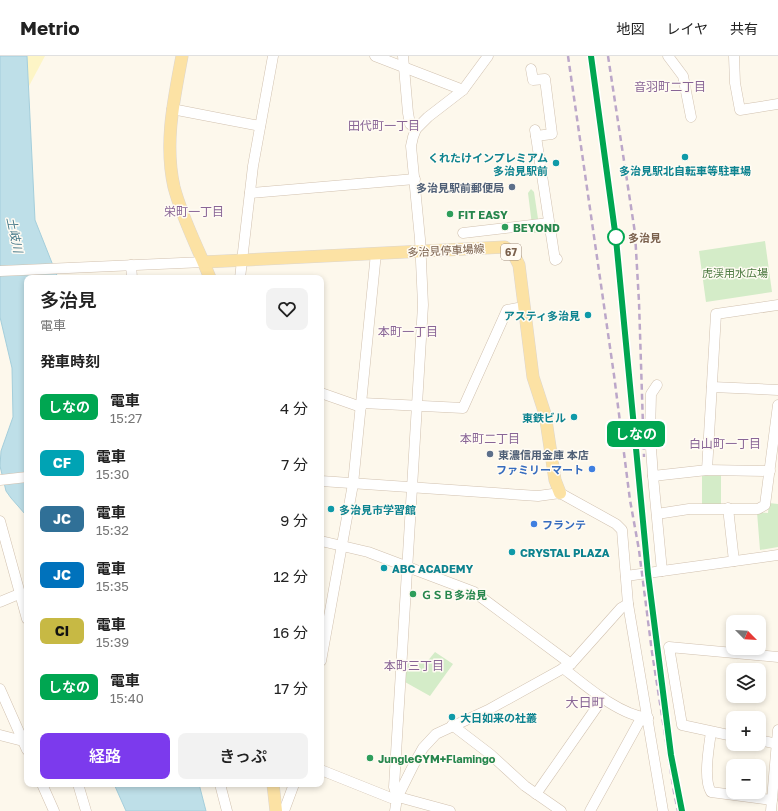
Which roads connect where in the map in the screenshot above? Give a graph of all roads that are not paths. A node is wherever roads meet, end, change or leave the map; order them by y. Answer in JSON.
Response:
{"nodes":[{"id":1,"x":182,"y":56,"type":"edge"},
{"id":2,"x":272,"y":56,"type":"edge"},
{"id":3,"x":374,"y":56,"type":"edge"},
{"id":4,"x":403,"y":56,"type":"edge"},
{"id":5,"x":488,"y":56,"type":"edge"},
{"id":6,"x":668,"y":56,"type":"edge"},
{"id":7,"x":734,"y":56,"type":"edge"},
{"id":8,"x":404,"y":68,"type":"junction"},
{"id":9,"x":531,"y":69,"type":"dead end"},
{"id":10,"x":463,"y":90,"type":"junction"},
{"id":11,"x":778,"y":104,"type":"edge"},
{"id":12,"x":172,"y":109,"type":"junction"},
{"id":13,"x":691,"y":117,"type":"dead end"},
{"id":14,"x":260,"y":126,"type":"junction"},
{"id":15,"x":416,"y":129,"type":"junction"},
{"id":16,"x":415,"y":180,"type":"junction"},
{"id":17,"x":250,"y":193,"type":"junction"},
{"id":18,"x":549,"y":223,"type":"junction"},
{"id":19,"x":463,"y":233,"type":"dead end"},
{"id":20,"x":420,"y":251,"type":"junction"},
{"id":21,"x":376,"y":253,"type":"junction"},
{"id":22,"x":558,"y":259,"type":"dead end"},
{"id":23,"x":243,"y":260,"type":"junction"},
{"id":24,"x":204,"y":262,"type":"junction"},
{"id":25,"x":127,"y":265,"type":"junction"},
{"id":26,"x":0,"y":271,"type":"edge"},
{"id":27,"x":131,"y":275,"type":"edge"},
{"id":28,"x":209,"y":275,"type":"edge"},
{"id":29,"x":240,"y":275,"type":"edge"},
{"id":30,"x":778,"y":305,"type":"edge"},
{"id":31,"x":523,"y":307,"type":"junction"},
{"id":32,"x":657,"y":385,"type":"dead end"},
{"id":33,"x":712,"y":386,"type":"junction"},
{"id":34,"x":778,"y":390,"type":"edge"},
{"id":35,"x":324,"y":394,"type":"edge"},
{"id":36,"x":361,"y":405,"type":"junction"},
{"id":37,"x":778,"y":405,"type":"edge"},
{"id":38,"x":417,"y":406,"type":"junction"},
{"id":39,"x":707,"y":470,"type":"junction"},
{"id":40,"x":770,"y":471,"type":"junction"},
{"id":41,"x":653,"y":476,"type":"junction"},
{"id":42,"x":24,"y":477,"type":"edge"},
{"id":43,"x":1,"y":480,"type":"edge"},
{"id":44,"x":324,"y":481,"type":"edge"},
{"id":45,"x":353,"y":484,"type":"junction"},
{"id":46,"x":413,"y":487,"type":"junction"},
{"id":47,"x":560,"y":493,"type":"junction"},
{"id":48,"x":728,"y":508,"type":"junction"},
{"id":49,"x":657,"y":514,"type":"junction"},
{"id":50,"x":0,"y":520,"type":"edge"},
{"id":51,"x":324,"y":542,"type":"edge"},
{"id":52,"x":341,"y":546,"type":"junction"},
{"id":53,"x":778,"y":554,"type":"edge"},
{"id":54,"x":734,"y":561,"type":"junction"},
{"id":55,"x":408,"y":567,"type":"junction"},
{"id":56,"x":662,"y":571,"type":"junction"},
{"id":57,"x":626,"y":576,"type":"junction"},
{"id":58,"x":19,"y":594,"type":"junction"},
{"id":59,"x":0,"y":602,"type":"edge"},
{"id":60,"x":628,"y":604,"type":"junction"},
{"id":61,"x":24,"y":610,"type":"edge"},
{"id":62,"x":324,"y":644,"type":"edge"},
{"id":63,"x":778,"y":657,"type":"edge"},
{"id":64,"x":567,"y":666,"type":"junction"},
{"id":65,"x":0,"y":689,"type":"edge"},
{"id":66,"x":603,"y":698,"type":"junction"},
{"id":67,"x":648,"y":718,"type":"junction"},
{"id":68,"x":452,"y":725,"type":"junction"},
{"id":69,"x":778,"y":730,"type":"edge"},
{"id":70,"x":711,"y":732,"type":"junction"},
{"id":71,"x":0,"y":735,"type":"edge"},
{"id":72,"x":726,"y":735,"type":"edge"},
{"id":73,"x":766,"y":742,"type":"edge"},
{"id":74,"x":24,"y":743,"type":"edge"},
{"id":75,"x":777,"y":744,"type":"edge"},
{"id":76,"x":24,"y":745,"type":"edge"},
{"id":77,"x":324,"y":771,"type":"edge"},
{"id":78,"x":43,"y":787,"type":"edge"},
{"id":79,"x":79,"y":787,"type":"edge"},
{"id":80,"x":221,"y":787,"type":"edge"},
{"id":81,"x":273,"y":787,"type":"edge"},
{"id":82,"x":293,"y":787,"type":"edge"},
{"id":83,"x":536,"y":794,"type":"junction"},
{"id":84,"x":397,"y":798,"type":"junction"},
{"id":85,"x":772,"y":800,"type":"junction"},
{"id":86,"x":54,"y":811,"type":"edge"},
{"id":87,"x":86,"y":811,"type":"edge"},
{"id":88,"x":227,"y":811,"type":"edge"},
{"id":89,"x":276,"y":811,"type":"edge"},
{"id":90,"x":284,"y":811,"type":"edge"},
{"id":91,"x":395,"y":811,"type":"edge"},
{"id":92,"x":450,"y":811,"type":"edge"},
{"id":93,"x":561,"y":811,"type":"edge"},
{"id":94,"x":590,"y":811,"type":"edge"},
{"id":95,"x":662,"y":811,"type":"edge"},
{"id":96,"x":771,"y":811,"type":"edge"}],
"edges":[{"from":1,"to":12,"type":"main road"},
{"from":2,"to":14,"type":"street"},
{"from":3,"to":8,"type":"street"},
{"from":4,"to":8,"type":"street"},
{"from":5,"to":10,"type":"street"},
{"from":6,"to":13,"type":"street"},
{"from":7,"to":11,"type":"street"},
{"from":8,"to":10,"type":"street"},
{"from":8,"to":15,"type":"street"},
{"from":9,"to":18,"type":"street"},
{"from":10,"to":15,"type":"street"},
{"from":12,"to":14,"type":"street"},
{"from":12,"to":24,"type":"main road"},
{"from":14,"to":17,"type":"street"},
{"from":15,"to":16,"type":"street"},
{"from":16,"to":17,"type":"street"},
{"from":16,"to":20,"type":"street"},
{"from":17,"to":23,"type":"street"},
{"from":18,"to":19,"type":"street"},
{"from":18,"to":22,"type":"street"},
{"from":20,"to":21,"type":"main road","name":"多治見停車場線","number":"67"},
{"from":20,"to":31,"type":"main road","name":"多治見停車場線","number":"67"},
{"from":20,"to":38,"type":"street"},
{"from":21,"to":23,"type":"main road","name":"多治見停車場線","number":"67"},
{"from":21,"to":36,"type":"street"},
{"from":23,"to":24,"type":"main road","name":"多治見停車場線","number":"67"},
{"from":23,"to":29,"type":"street"},
{"from":24,"to":25,"type":"street"},
{"from":24,"to":28,"type":"main road"},
{"from":25,"to":26,"type":"street"},
{"from":25,"to":27,"type":"street"},
{"from":30,"to":33,"type":"street"},
{"from":31,"to":38,"type":"street"},
{"from":31,"to":47,"type":"main road","name":"多治見停車場線","number":"67"},
{"from":32,"to":41,"type":"street"},
{"from":33,"to":34,"type":"street"},
{"from":33,"to":39,"type":"street"},
{"from":35,"to":36,"type":"street"},
{"from":36,"to":38,"type":"street"},
{"from":36,"to":45,"type":"street"},
{"from":37,"to":40,"type":"street"},
{"from":38,"to":46,"type":"street"},
{"from":39,"to":40,"type":"street"},
{"from":39,"to":41,"type":"street"},
{"from":40,"to":48,"type":"street"},
{"from":41,"to":49,"type":"street"},
{"from":42,"to":43,"type":"street"},
{"from":44,"to":45,"type":"street"},
{"from":45,"to":46,"type":"street"},
{"from":45,"to":52,"type":"street"},
{"from":46,"to":47,"type":"street"},
{"from":46,"to":55,"type":"street"},
{"from":47,"to":57,"type":"street"},
{"from":48,"to":49,"type":"street"},
{"from":48,"to":54,"type":"street"},
{"from":49,"to":56,"type":"street"},
{"from":50,"to":58,"type":"street"},
{"from":51,"to":52,"type":"street"},
{"from":52,"to":55,"type":"street"},
{"from":52,"to":62,"type":"street"},
{"from":53,"to":54,"type":"street"},
{"from":54,"to":56,"type":"street"},
{"from":55,"to":64,"type":"street"},
{"from":55,"to":84,"type":"street"},
{"from":56,"to":57,"type":"street"},
{"from":57,"to":60,"type":"street"},
{"from":58,"to":59,"type":"street"},
{"from":58,"to":61,"type":"street"},
{"from":60,"to":64,"type":"street"},
{"from":60,"to":67,"type":"street"},
{"from":63,"to":70,"type":"street"},
{"from":64,"to":66,"type":"street"},
{"from":64,"to":68,"type":"street"},
{"from":65,"to":74,"type":"street"},
{"from":66,"to":67,"type":"street"},
{"from":66,"to":83,"type":"street"},
{"from":67,"to":94,"type":"street"},
{"from":67,"to":95,"type":"street"},
{"from":68,"to":83,"type":"street"},
{"from":68,"to":84,"type":"street"},
{"from":69,"to":75,"type":"street"},
{"from":70,"to":72,"type":"street"},
{"from":70,"to":85,"type":"street"},
{"from":71,"to":76,"type":"street"},
{"from":73,"to":75,"type":"street"},
{"from":75,"to":85,"type":"street"},
{"from":77,"to":84,"type":"street"},
{"from":78,"to":86,"type":"street"},
{"from":79,"to":87,"type":"street"},
{"from":80,"to":88,"type":"street"},
{"from":81,"to":89,"type":"main road"},
{"from":82,"to":90,"type":"street"},
{"from":83,"to":93,"type":"street"},
{"from":84,"to":91,"type":"street"},
{"from":84,"to":92,"type":"street"},
{"from":85,"to":96,"type":"street"}]}
